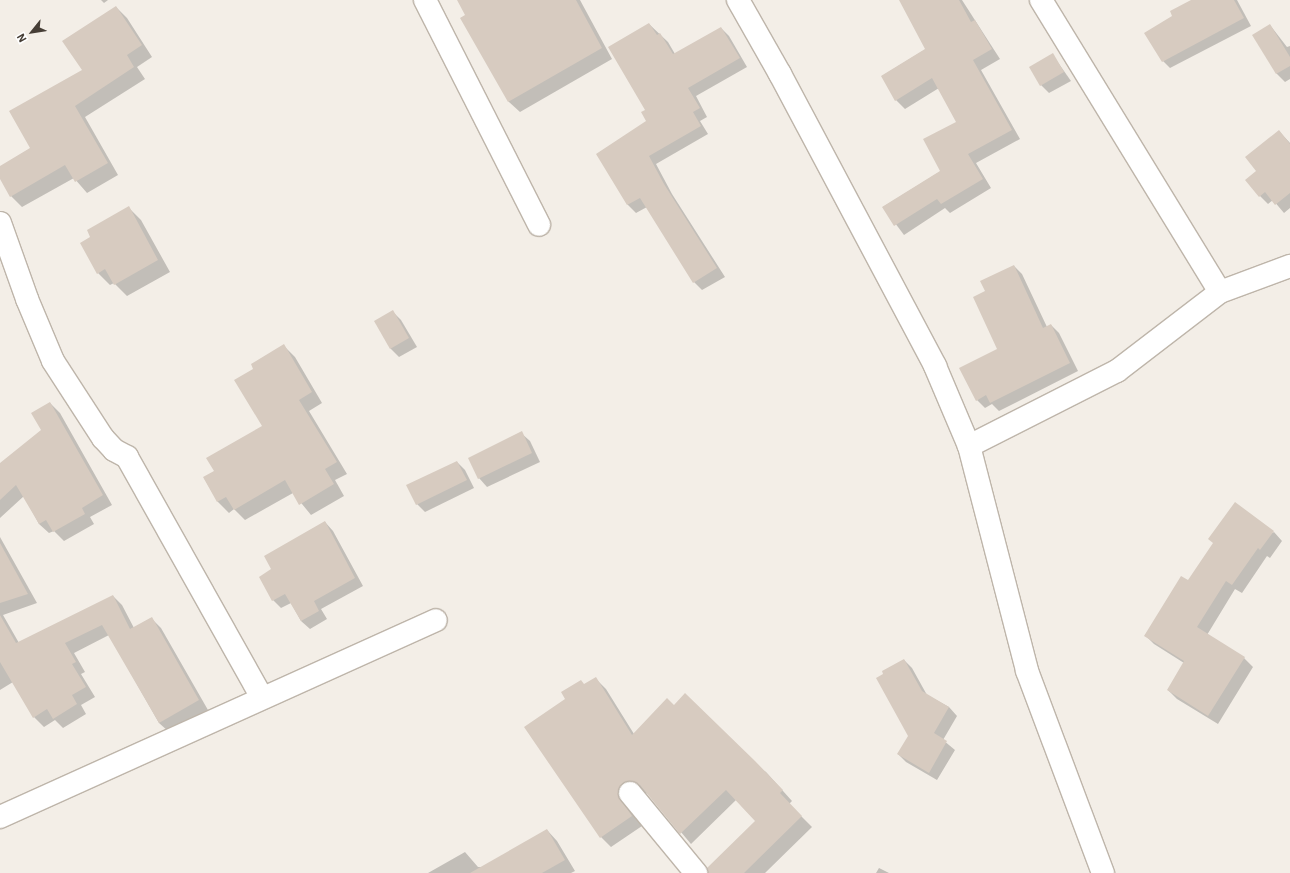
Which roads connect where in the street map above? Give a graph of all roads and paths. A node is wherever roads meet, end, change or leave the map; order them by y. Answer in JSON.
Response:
{"nodes":[{"id":1,"x":425,"y":0,"type":"edge"},
{"id":2,"x":738,"y":0,"type":"edge"},
{"id":3,"x":1041,"y":0,"type":"edge"},
{"id":4,"x":0,"y":223,"type":"edge"},
{"id":5,"x":539,"y":225,"type":"dead end"},
{"id":6,"x":1290,"y":266,"type":"edge"},
{"id":7,"x":1220,"y":292,"type":"junction"},
{"id":8,"x":969,"y":446,"type":"junction"},
{"id":9,"x":436,"y":620,"type":"dead end"},
{"id":10,"x":262,"y":698,"type":"junction"},
{"id":11,"x":630,"y":793,"type":"dead end"},
{"id":12,"x":0,"y":817,"type":"edge"},
{"id":13,"x":696,"y":873,"type":"edge"},
{"id":14,"x":1104,"y":873,"type":"edge"}],
"edges":[{"from":1,"to":5,"type":"street"},
{"from":2,"to":8,"type":"street"},
{"from":3,"to":7,"type":"street"},
{"from":4,"to":10,"type":"street"},
{"from":6,"to":7,"type":"street"},
{"from":7,"to":8,"type":"street"},
{"from":8,"to":14,"type":"street"},
{"from":9,"to":10,"type":"street"},
{"from":10,"to":12,"type":"street"},
{"from":11,"to":13,"type":"street"}]}
